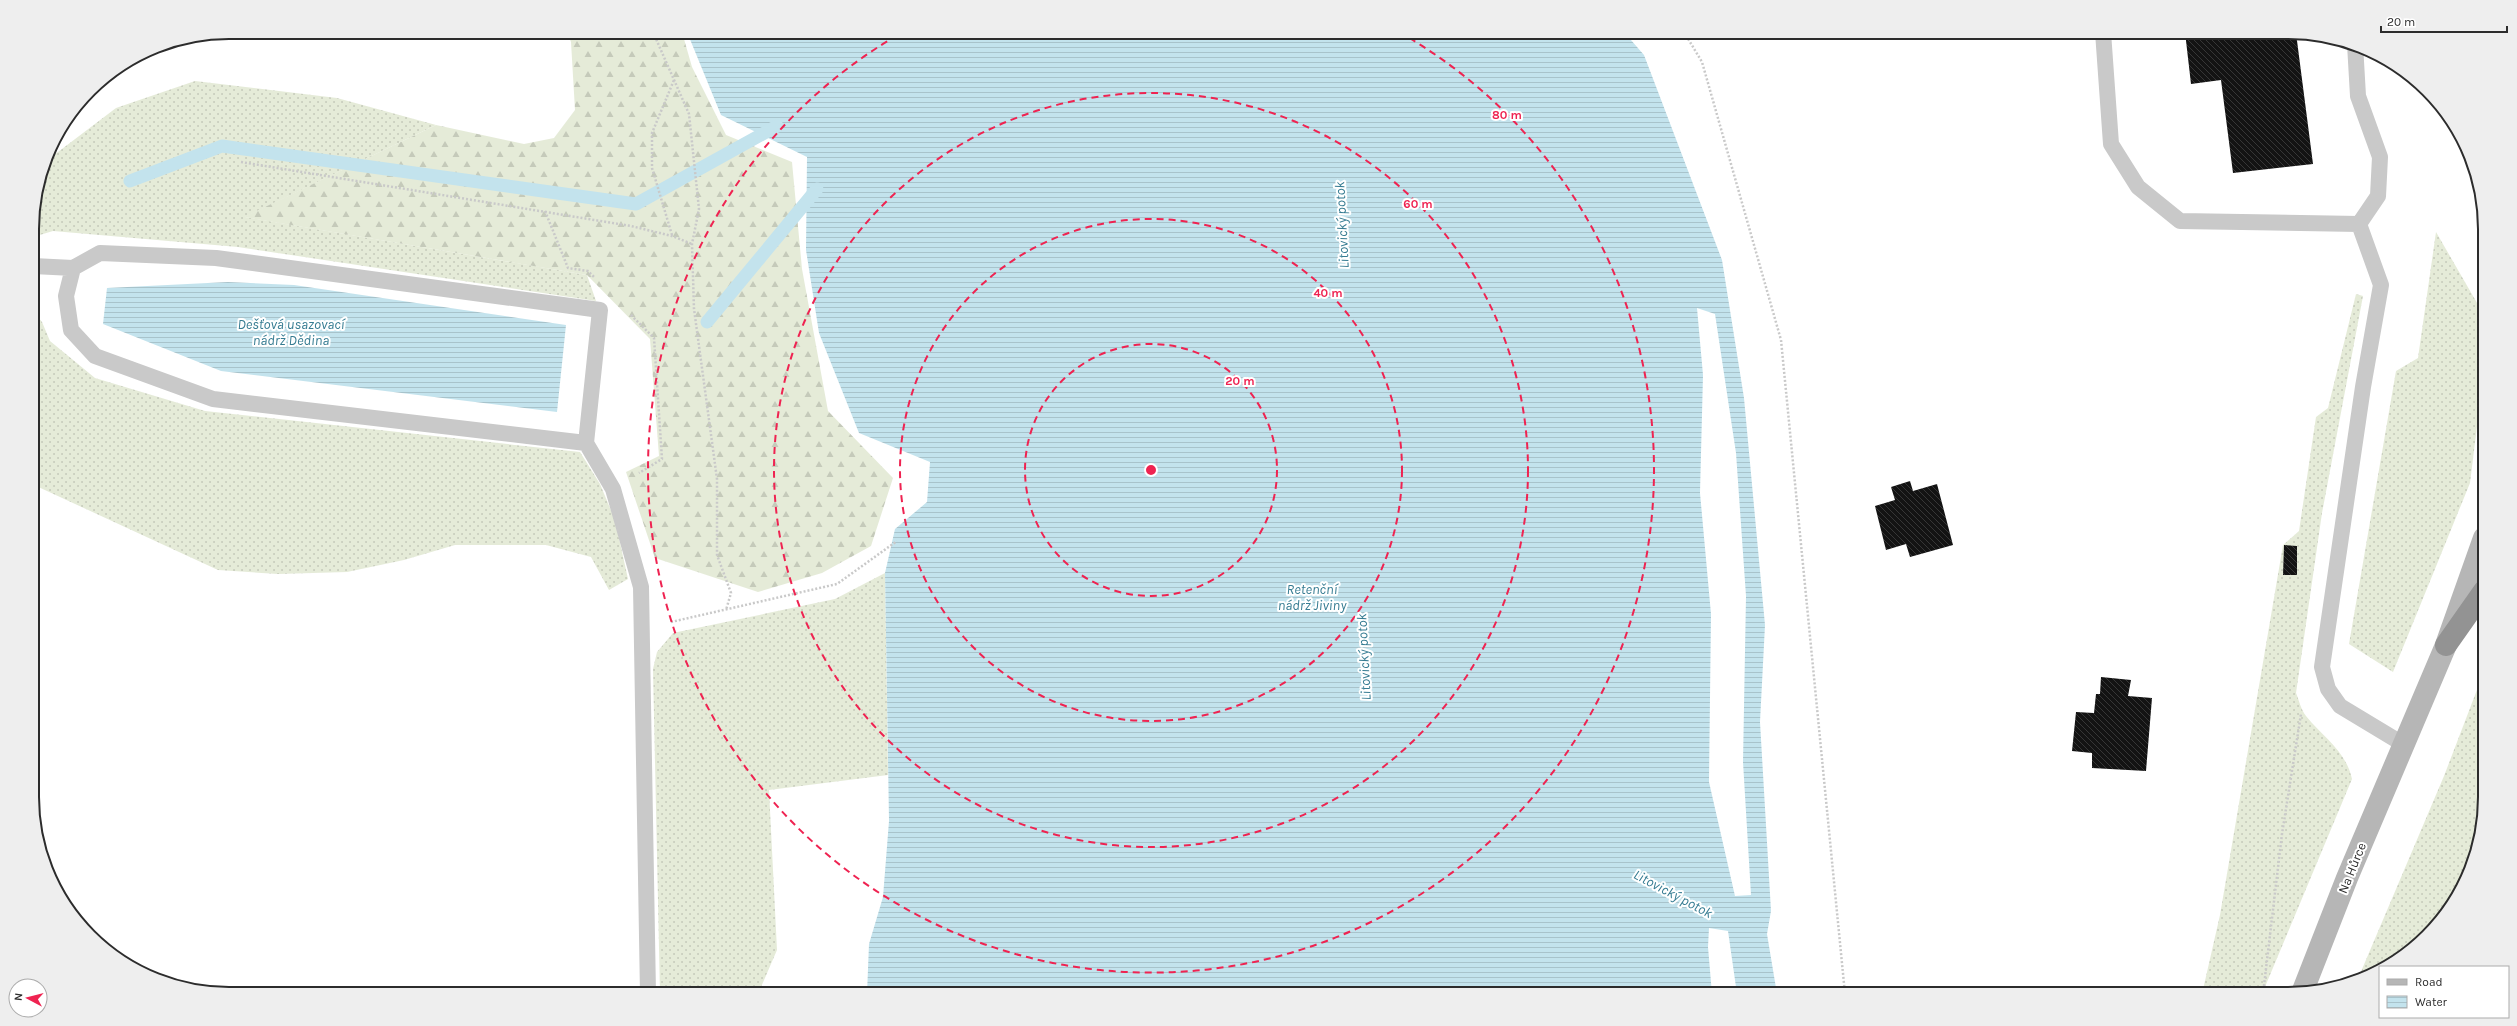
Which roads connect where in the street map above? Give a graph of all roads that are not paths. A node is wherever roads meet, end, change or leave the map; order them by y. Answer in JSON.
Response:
{"nodes":[{"id":1,"x":2104,"y":39,"type":"edge"},
{"id":2,"x":2355,"y":51,"type":"edge"},
{"id":3,"x":2359,"y":224,"type":"junction"},
{"id":4,"x":39,"y":266,"type":"edge"},
{"id":5,"x":73,"y":268,"type":"junction"},
{"id":6,"x":586,"y":443,"type":"junction"},
{"id":7,"x":2478,"y":555,"type":"edge"},
{"id":8,"x":2478,"y":600,"type":"edge"},
{"id":9,"x":2446,"y":645,"type":"junction"},
{"id":10,"x":2403,"y":744,"type":"junction"},
{"id":11,"x":2305,"y":986,"type":"edge"},
{"id":12,"x":648,"y":987,"type":"edge"}],
"edges":[{"from":1,"to":3,"type":"lane"},
{"from":2,"to":3,"type":"lane"},
{"from":3,"to":10,"type":"lane"},
{"from":4,"to":5,"type":"lane"},
{"from":5,"to":6,"type":"lane"},
{"from":5,"to":6,"type":"lane"},
{"from":6,"to":12,"type":"lane"},
{"from":7,"to":9,"type":"main road"},
{"from":8,"to":9,"type":"highway"},
{"from":9,"to":10,"type":"main road","name":"Na Hůrce"},
{"from":10,"to":11,"type":"main road","name":"Na Hůrce"}]}
